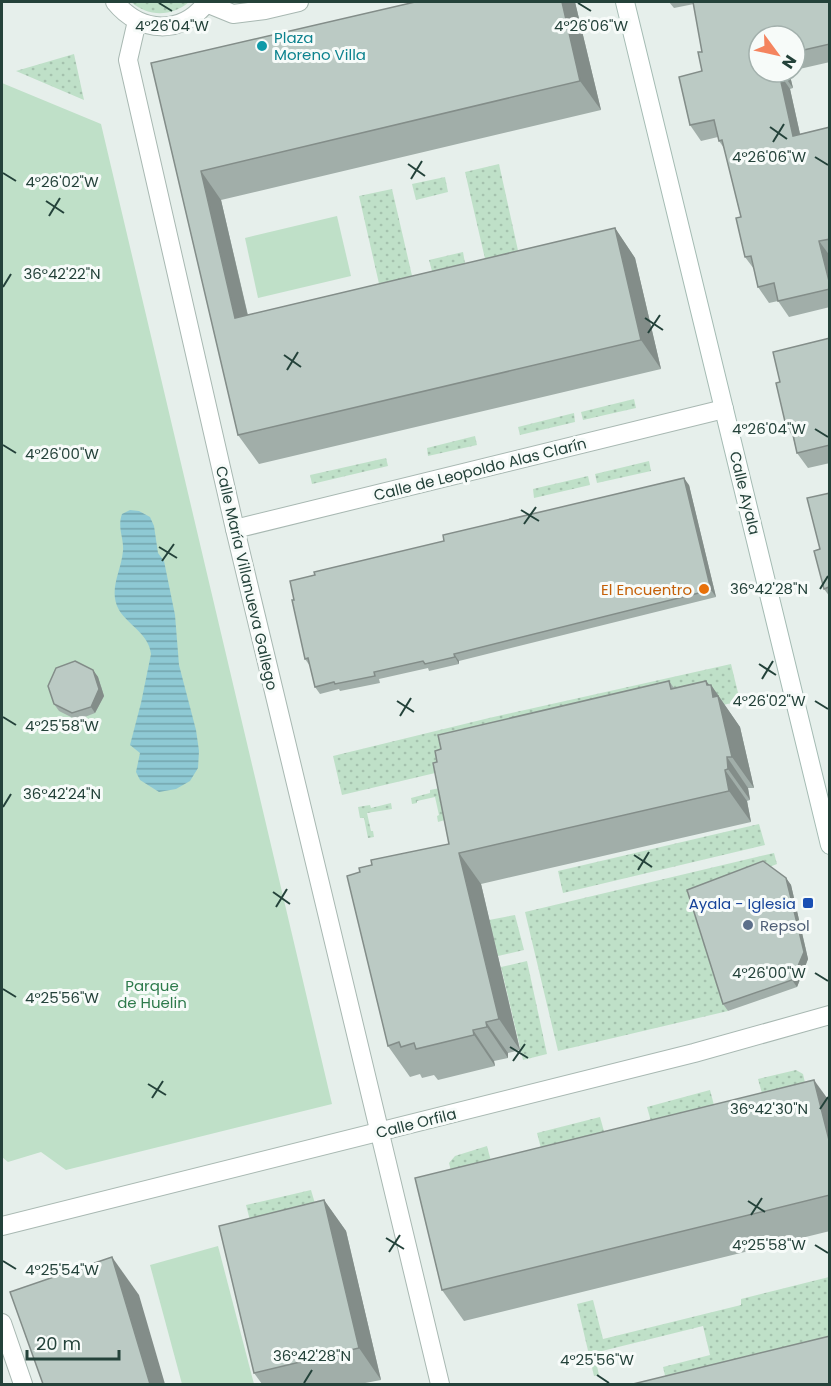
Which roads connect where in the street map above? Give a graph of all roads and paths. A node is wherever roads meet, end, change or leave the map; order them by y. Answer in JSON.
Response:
{"nodes":[{"id":1,"x":115,"y":2,"type":"edge"},
{"id":2,"x":206,"y":2,"type":"edge"},
{"id":3,"x":299,"y":2,"type":"edge"},
{"id":4,"x":625,"y":2,"type":"edge"},
{"id":5,"x":137,"y":21,"type":"junction"},
{"id":6,"x":724,"y":409,"type":"junction"},
{"id":7,"x":235,"y":530,"type":"junction"},
{"id":8,"x":830,"y":845,"type":"edge"},
{"id":9,"x":830,"y":1014,"type":"edge"},
{"id":10,"x":380,"y":1132,"type":"junction"},
{"id":11,"x":2,"y":1226,"type":"edge"},
{"id":12,"x":2,"y":1323,"type":"edge"},
{"id":13,"x":23,"y":1384,"type":"edge"},
{"id":14,"x":440,"y":1384,"type":"edge"}],
"edges":[{"from":1,"to":5,"type":"street"},
{"from":2,"to":3,"type":"street"},
{"from":2,"to":5,"type":"street"},
{"from":4,"to":6,"type":"street","name":"Calle Ayala"},
{"from":5,"to":7,"type":"street","name":"Calle María Villanueva Gallego"},
{"from":6,"to":7,"type":"street","name":"Calle de Leopoldo Alas Clarín"},
{"from":6,"to":8,"type":"street","name":"Calle Ayala"},
{"from":7,"to":10,"type":"street","name":"Calle María Villanueva Gallego"},
{"from":9,"to":10,"type":"street","name":"Calle Orfila"},
{"from":10,"to":11,"type":"street","name":"Calle Orfila"},
{"from":10,"to":14,"type":"street","name":"Calle María Villanueva Gallego"},
{"from":12,"to":13,"type":"street"}]}
